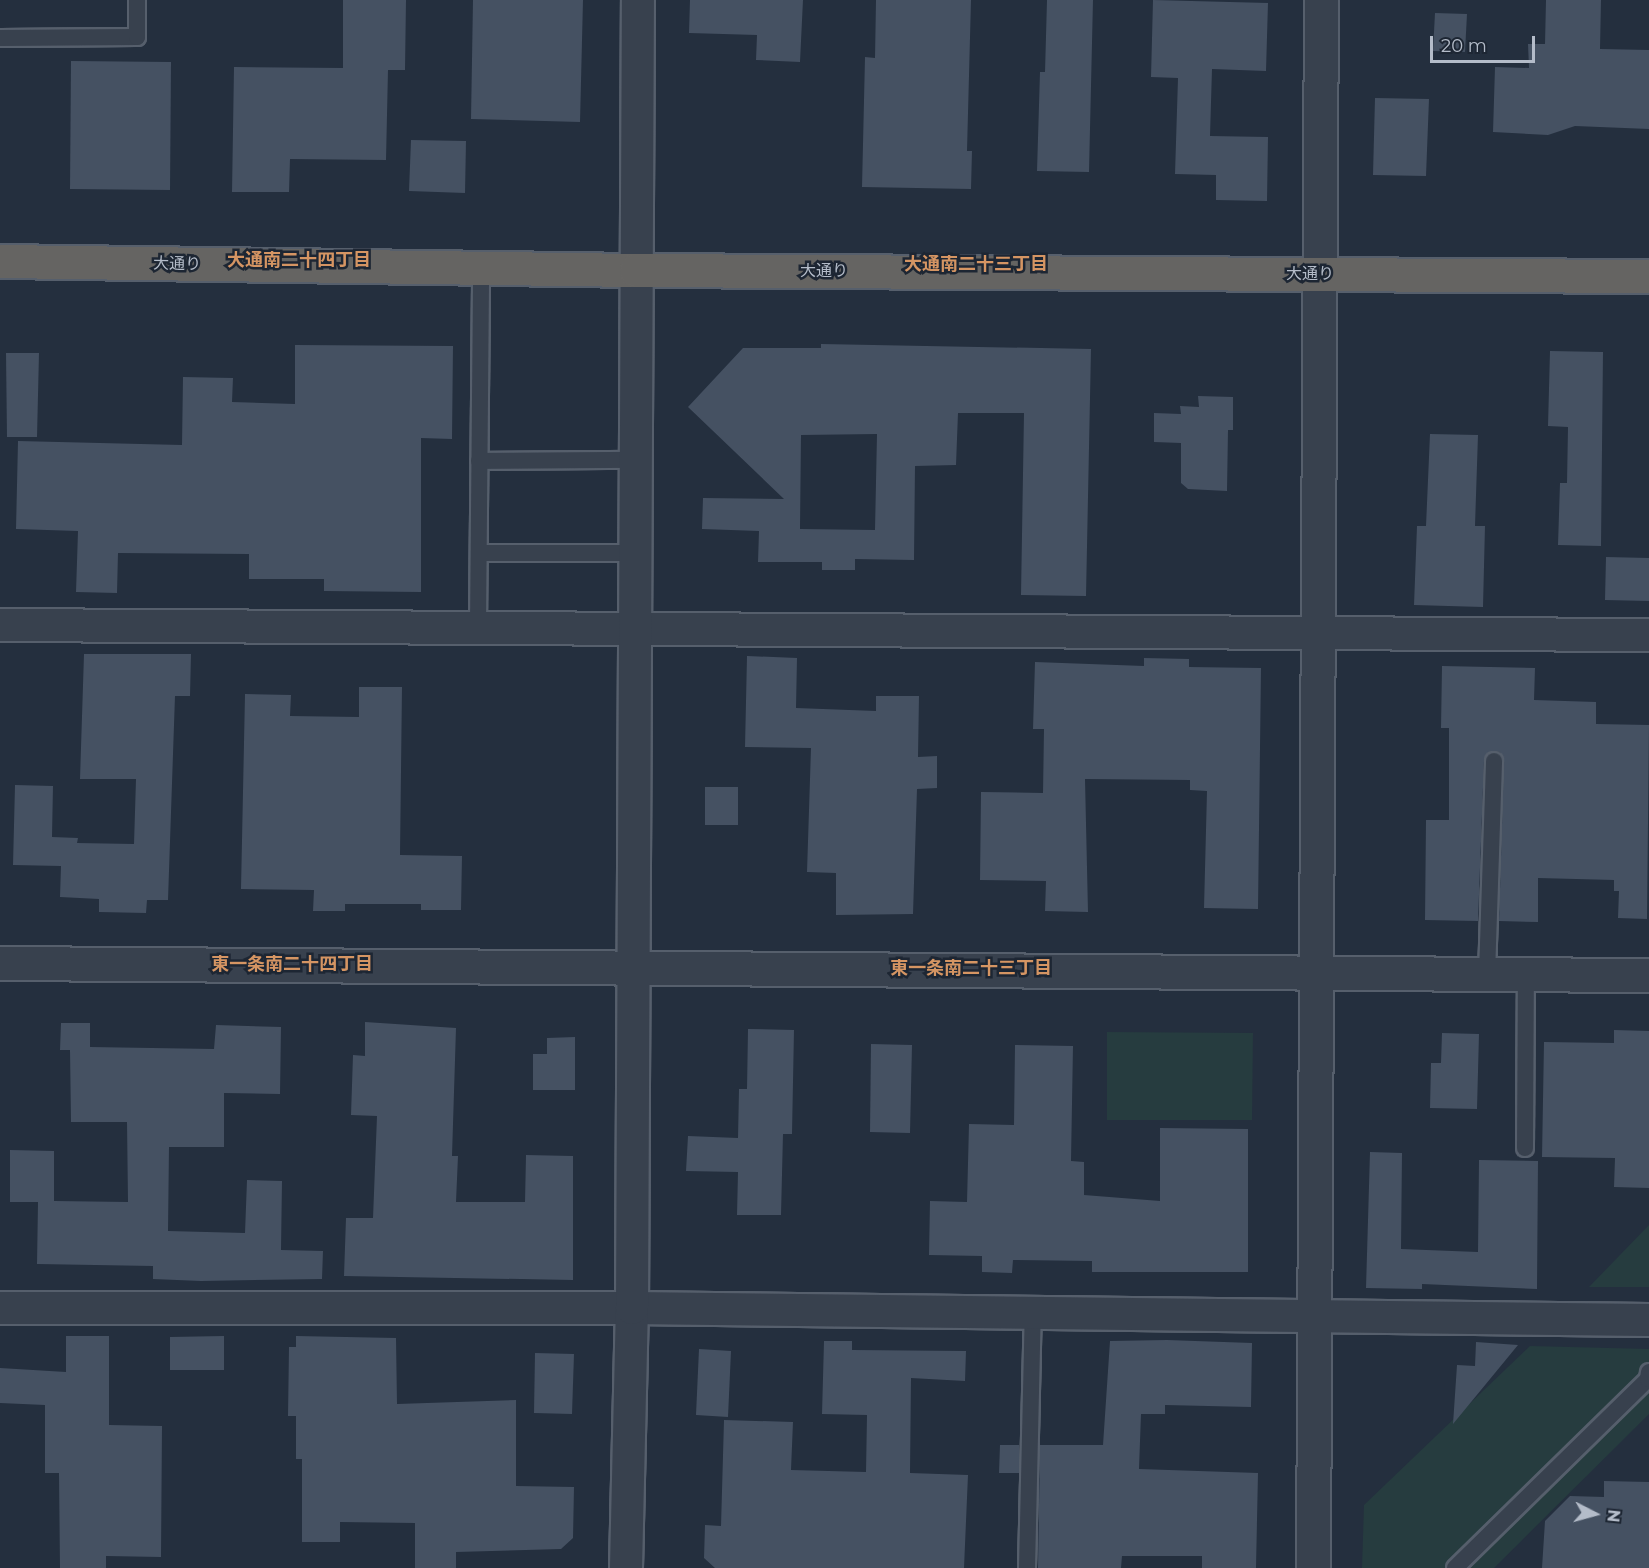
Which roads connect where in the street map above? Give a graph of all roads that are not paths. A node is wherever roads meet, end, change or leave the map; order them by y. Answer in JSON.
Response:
{"nodes":[{"id":1,"x":137,"y":0,"type":"edge"},
{"id":2,"x":638,"y":0,"type":"edge"},
{"id":3,"x":1321,"y":0,"type":"edge"},
{"id":4,"x":0,"y":38,"type":"edge"},
{"id":5,"x":0,"y":261,"type":"edge"},
{"id":6,"x":481,"y":268,"type":"junction"},
{"id":7,"x":636,"y":270,"type":"junction"},
{"id":8,"x":1319,"y":274,"type":"junction"},
{"id":9,"x":1649,"y":276,"type":"edge"},
{"id":10,"x":479,"y":460,"type":"junction"},
{"id":11,"x":634,"y":460,"type":"junction"},
{"id":12,"x":479,"y":552,"type":"junction"},
{"id":13,"x":633,"y":553,"type":"junction"},
{"id":14,"x":0,"y":625,"type":"edge"},
{"id":15,"x":478,"y":627,"type":"junction"},
{"id":16,"x":632,"y":628,"type":"junction"},
{"id":17,"x":1318,"y":631,"type":"junction"},
{"id":18,"x":1649,"y":635,"type":"edge"},
{"id":19,"x":1494,"y":761,"type":"dead end"},
{"id":20,"x":0,"y":963,"type":"edge"},
{"id":21,"x":632,"y":968,"type":"junction"},
{"id":22,"x":1318,"y":973,"type":"junction"},
{"id":23,"x":1487,"y":974,"type":"junction"},
{"id":24,"x":1526,"y":974,"type":"junction"},
{"id":25,"x":1649,"y":975,"type":"edge"},
{"id":26,"x":1524,"y":1148,"type":"dead end"},
{"id":27,"x":0,"y":1308,"type":"edge"},
{"id":28,"x":632,"y":1308,"type":"junction"},
{"id":29,"x":1033,"y":1312,"type":"junction"},
{"id":30,"x":1312,"y":1315,"type":"junction"},
{"id":31,"x":1649,"y":1320,"type":"edge"},
{"id":32,"x":1649,"y":1372,"type":"edge"},
{"id":33,"x":626,"y":1568,"type":"edge"},
{"id":34,"x":1027,"y":1568,"type":"edge"},
{"id":35,"x":1313,"y":1568,"type":"edge"},
{"id":36,"x":1455,"y":1568,"type":"edge"}],
"edges":[{"from":1,"to":4,"type":"lane"},
{"from":2,"to":7,"type":"street"},
{"from":3,"to":8,"type":"street"},
{"from":5,"to":6,"type":"highway","name":"大通り"},
{"from":6,"to":7,"type":"highway","name":"大通り"},
{"from":6,"to":10,"type":"lane"},
{"from":7,"to":8,"type":"highway","name":"大通り"},
{"from":7,"to":11,"type":"street"},
{"from":8,"to":9,"type":"highway","name":"大通り"},
{"from":8,"to":17,"type":"street"},
{"from":10,"to":11,"type":"lane"},
{"from":10,"to":12,"type":"lane"},
{"from":11,"to":13,"type":"street"},
{"from":12,"to":13,"type":"lane"},
{"from":12,"to":15,"type":"lane"},
{"from":13,"to":16,"type":"street"},
{"from":14,"to":15,"type":"street"},
{"from":15,"to":16,"type":"street"},
{"from":16,"to":17,"type":"street"},
{"from":16,"to":21,"type":"street"},
{"from":17,"to":18,"type":"street"},
{"from":17,"to":22,"type":"street"},
{"from":19,"to":23,"type":"lane"},
{"from":20,"to":21,"type":"street"},
{"from":21,"to":22,"type":"street"},
{"from":21,"to":28,"type":"street"},
{"from":22,"to":23,"type":"street"},
{"from":22,"to":30,"type":"street"},
{"from":23,"to":24,"type":"street"},
{"from":24,"to":25,"type":"street"},
{"from":24,"to":26,"type":"lane"},
{"from":27,"to":28,"type":"street"},
{"from":28,"to":29,"type":"street"},
{"from":28,"to":33,"type":"street"},
{"from":29,"to":30,"type":"street"},
{"from":29,"to":34,"type":"lane"},
{"from":30,"to":31,"type":"street"},
{"from":30,"to":35,"type":"street"},
{"from":32,"to":36,"type":"lane"}]}
